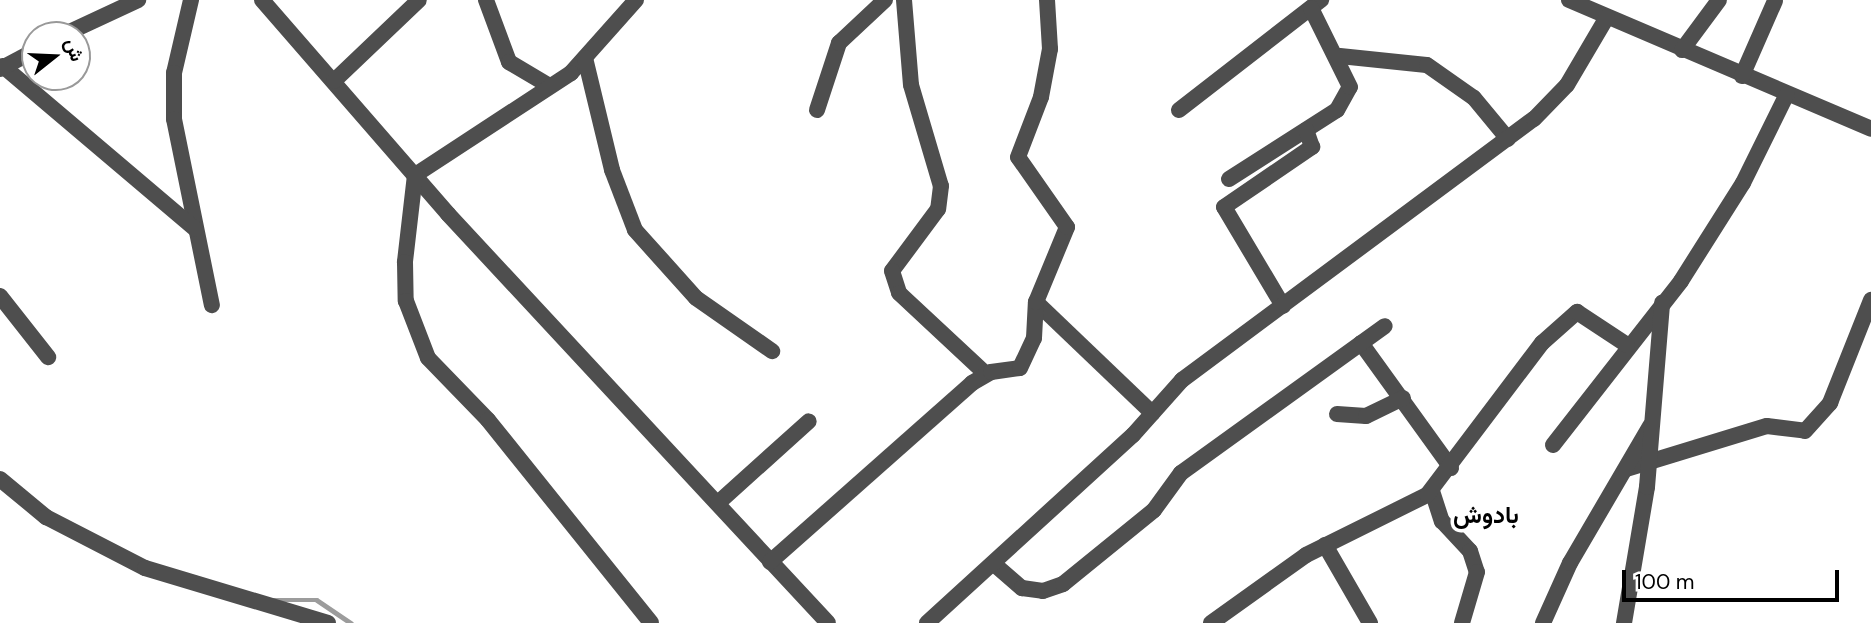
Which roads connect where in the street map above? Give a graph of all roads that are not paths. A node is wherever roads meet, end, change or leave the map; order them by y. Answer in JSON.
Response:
{"nodes":[{"id":1,"x":138,"y":0,"type":"edge"},
{"id":2,"x":191,"y":0,"type":"edge"},
{"id":3,"x":262,"y":0,"type":"edge"},
{"id":4,"x":419,"y":0,"type":"edge"},
{"id":5,"x":486,"y":0,"type":"edge"},
{"id":6,"x":636,"y":0,"type":"edge"},
{"id":7,"x":885,"y":0,"type":"edge"},
{"id":8,"x":904,"y":0,"type":"edge"},
{"id":9,"x":1046,"y":0,"type":"edge"},
{"id":10,"x":1569,"y":0,"type":"edge"},
{"id":11,"x":1720,"y":0,"type":"edge"},
{"id":12,"x":1775,"y":1,"type":"edge"},
{"id":13,"x":1316,"y":4,"type":"edge"},
{"id":14,"x":1607,"y":17,"type":"junction"},
{"id":15,"x":91,"y":22,"type":"edge"},
{"id":16,"x":1682,"y":50,"type":"junction"},
{"id":17,"x":1340,"y":56,"type":"junction"},
{"id":18,"x":21,"y":57,"type":"edge"},
{"id":19,"x":585,"y":58,"type":"junction"},
{"id":20,"x":1,"y":68,"type":"edge"},
{"id":21,"x":1742,"y":76,"type":"junction"},
{"id":22,"x":334,"y":81,"type":"junction"},
{"id":23,"x":546,"y":84,"type":"junction"},
{"id":24,"x":1787,"y":94,"type":"junction"},
{"id":25,"x":817,"y":110,"type":"dead end"},
{"id":26,"x":1179,"y":110,"type":"dead end"},
{"id":27,"x":1871,"y":129,"type":"edge"},
{"id":28,"x":1306,"y":130,"type":"junction"},
{"id":29,"x":1508,"y":139,"type":"junction"},
{"id":30,"x":415,"y":175,"type":"junction"},
{"id":31,"x":1229,"y":179,"type":"dead end"},
{"id":32,"x":195,"y":229,"type":"junction"},
{"id":33,"x":0,"y":296,"type":"edge"},
{"id":34,"x":1871,"y":300,"type":"edge"},
{"id":35,"x":1036,"y":302,"type":"junction"},
{"id":36,"x":1662,"y":303,"type":"junction"},
{"id":37,"x":212,"y":305,"type":"dead end"},
{"id":38,"x":1283,"y":306,"type":"junction"},
{"id":39,"x":1385,"y":327,"type":"dead end"},
{"id":40,"x":1361,"y":343,"type":"junction"},
{"id":41,"x":1626,"y":345,"type":"junction"},
{"id":42,"x":772,"y":351,"type":"dead end"},
{"id":43,"x":48,"y":357,"type":"dead end"},
{"id":44,"x":986,"y":374,"type":"junction"},
{"id":45,"x":1403,"y":398,"type":"junction"},
{"id":46,"x":1152,"y":413,"type":"junction"},
{"id":47,"x":1337,"y":414,"type":"dead end"},
{"id":48,"x":809,"y":421,"type":"dead end"},
{"id":49,"x":1653,"y":421,"type":"junction"},
{"id":50,"x":1553,"y":445,"type":"dead end"},
{"id":51,"x":1649,"y":464,"type":"junction"},
{"id":52,"x":1451,"y":468,"type":"junction"},
{"id":53,"x":1626,"y":469,"type":"junction"},
{"id":54,"x":0,"y":479,"type":"edge"},
{"id":55,"x":1432,"y":491,"type":"junction"},
{"id":56,"x":718,"y":503,"type":"junction"},
{"id":57,"x":1325,"y":545,"type":"junction"},
{"id":58,"x":770,"y":562,"type":"junction"},
{"id":59,"x":994,"y":564,"type":"junction"},
{"id":60,"x":328,"y":623,"type":"edge"},
{"id":61,"x":650,"y":623,"type":"edge"},
{"id":62,"x":828,"y":623,"type":"edge"},
{"id":63,"x":927,"y":623,"type":"edge"},
{"id":64,"x":1211,"y":623,"type":"edge"},
{"id":65,"x":1370,"y":623,"type":"edge"},
{"id":66,"x":1462,"y":623,"type":"edge"},
{"id":67,"x":1543,"y":623,"type":"edge"},
{"id":68,"x":1624,"y":623,"type":"edge"}],
"edges":[{"from":1,"to":15,"type":"street"},
{"from":2,"to":32,"type":"street"},
{"from":3,"to":22,"type":"street"},
{"from":4,"to":22,"type":"street"},
{"from":5,"to":23,"type":"street"},
{"from":6,"to":19,"type":"street"},
{"from":7,"to":25,"type":"street"},
{"from":8,"to":44,"type":"street"},
{"from":9,"to":35,"type":"street"},
{"from":10,"to":14,"type":"street"},
{"from":11,"to":16,"type":"street"},
{"from":12,"to":21,"type":"street"},
{"from":13,"to":17,"type":"street"},
{"from":13,"to":26,"type":"street"},
{"from":14,"to":16,"type":"street"},
{"from":14,"to":29,"type":"street"},
{"from":16,"to":21,"type":"street"},
{"from":17,"to":28,"type":"street"},
{"from":17,"to":29,"type":"street"},
{"from":18,"to":20,"type":"street"},
{"from":19,"to":23,"type":"street"},
{"from":19,"to":42,"type":"street"},
{"from":20,"to":32,"type":"street"},
{"from":21,"to":24,"type":"street"},
{"from":22,"to":30,"type":"street"},
{"from":23,"to":30,"type":"street"},
{"from":24,"to":27,"type":"street"},
{"from":24,"to":36,"type":"street"},
{"from":28,"to":31,"type":"street"},
{"from":28,"to":38,"type":"street"},
{"from":29,"to":38,"type":"street"},
{"from":30,"to":56,"type":"street"},
{"from":30,"to":61,"type":"street"},
{"from":32,"to":37,"type":"street"},
{"from":33,"to":43,"type":"street"},
{"from":34,"to":51,"type":"street"},
{"from":35,"to":44,"type":"street"},
{"from":35,"to":46,"type":"street"},
{"from":36,"to":41,"type":"street"},
{"from":36,"to":49,"type":"street"},
{"from":38,"to":46,"type":"street"},
{"from":39,"to":40,"type":"street"},
{"from":40,"to":45,"type":"street"},
{"from":40,"to":59,"type":"street"},
{"from":41,"to":50,"type":"street"},
{"from":41,"to":52,"type":"street"},
{"from":44,"to":58,"type":"street"},
{"from":45,"to":47,"type":"street"},
{"from":45,"to":52,"type":"street"},
{"from":46,"to":59,"type":"street"},
{"from":48,"to":56,"type":"street"},
{"from":49,"to":51,"type":"street"},
{"from":49,"to":53,"type":"street"},
{"from":51,"to":53,"type":"street"},
{"from":51,"to":68,"type":"street"},
{"from":52,"to":55,"type":"street"},
{"from":53,"to":67,"type":"street"},
{"from":54,"to":60,"type":"street"},
{"from":55,"to":57,"type":"street"},
{"from":55,"to":66,"type":"street"},
{"from":56,"to":58,"type":"street"},
{"from":57,"to":64,"type":"street"},
{"from":57,"to":65,"type":"street"},
{"from":58,"to":62,"type":"street"},
{"from":59,"to":63,"type":"street"}]}
